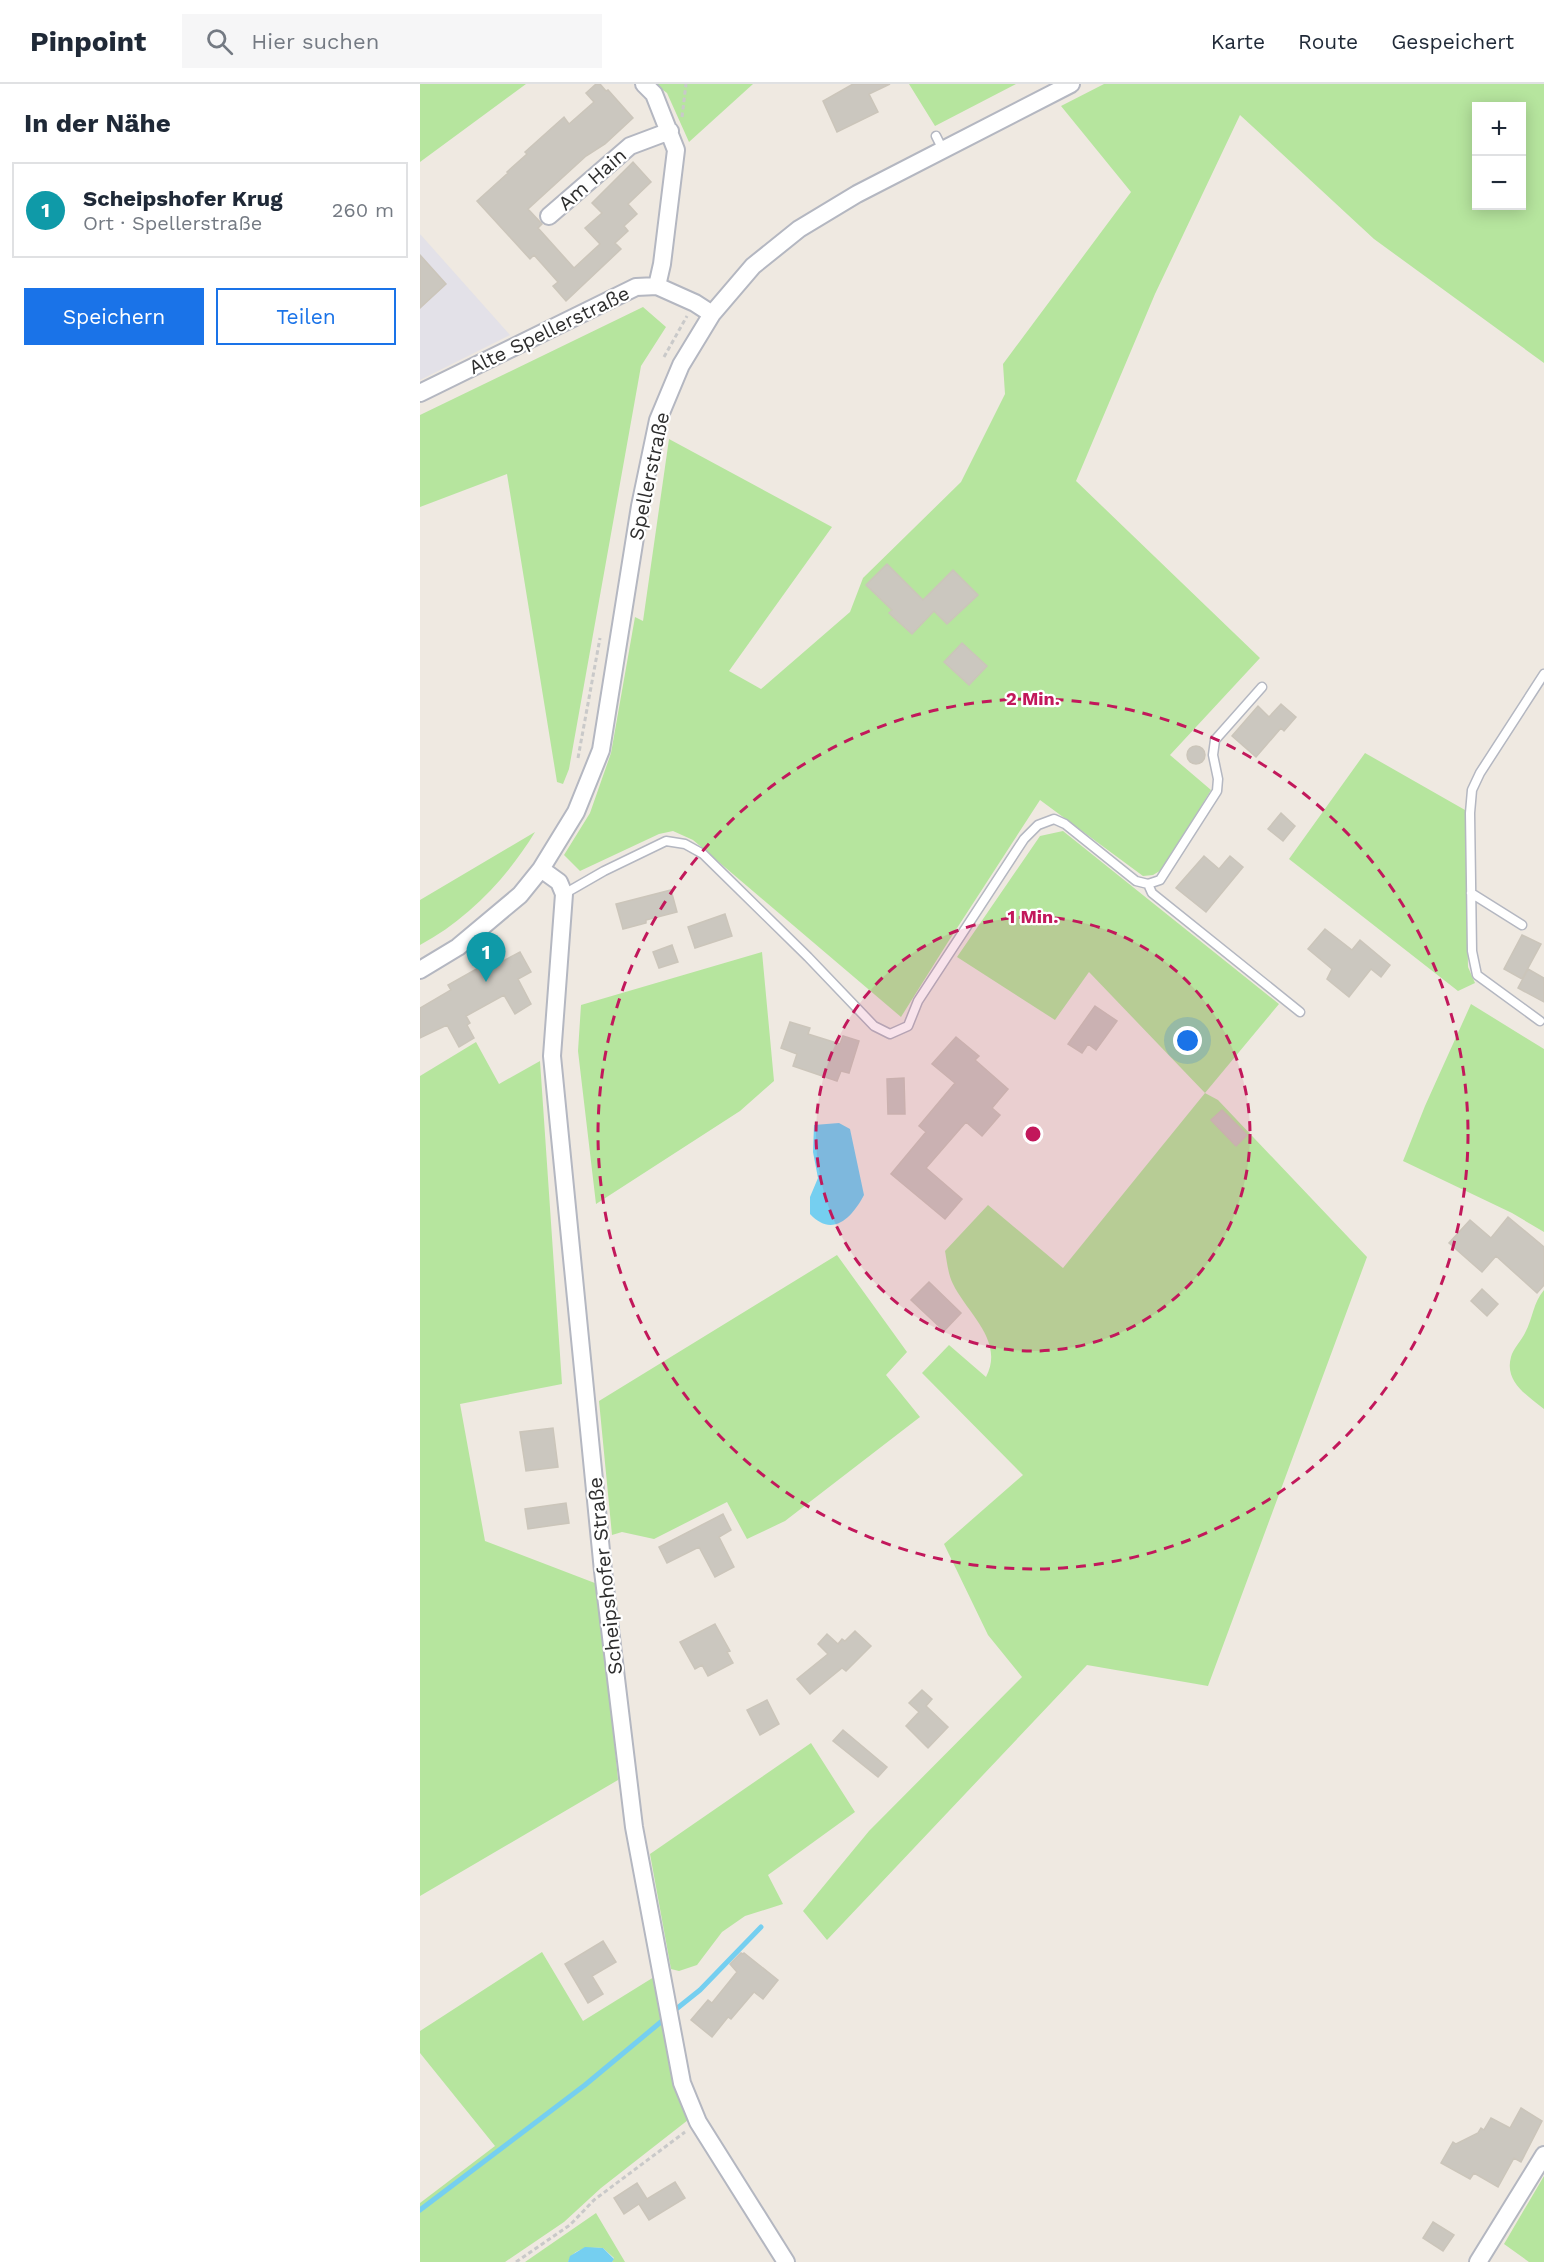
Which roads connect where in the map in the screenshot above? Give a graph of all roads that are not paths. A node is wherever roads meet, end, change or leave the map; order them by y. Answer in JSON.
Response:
{"nodes":[{"id":1,"x":644,"y":84,"type":"edge"},
{"id":2,"x":1071,"y":84,"type":"edge"},
{"id":3,"x":670,"y":131,"type":"junction"},
{"id":4,"x":549,"y":216,"type":"dead end"},
{"id":5,"x":657,"y":286,"type":"junction"},
{"id":6,"x":712,"y":314,"type":"junction"},
{"id":7,"x":420,"y":393,"type":"edge"},
{"id":8,"x":1544,"y":674,"type":"edge"},
{"id":9,"x":1262,"y":687,"type":"dead end"},
{"id":10,"x":541,"y":869,"type":"junction"},
{"id":11,"x":1148,"y":884,"type":"junction"},
{"id":12,"x":1471,"y":893,"type":"junction"},
{"id":13,"x":564,"y":894,"type":"junction"},
{"id":14,"x":1522,"y":925,"type":"dead end"},
{"id":15,"x":420,"y":970,"type":"edge"},
{"id":16,"x":1300,"y":1012,"type":"dead end"},
{"id":17,"x":1540,"y":1021,"type":"dead end"},
{"id":18,"x":1544,"y":2155,"type":"edge"},
{"id":19,"x":786,"y":2262,"type":"edge"},
{"id":20,"x":1478,"y":2262,"type":"edge"}],
"edges":[{"from":1,"to":3,"type":"street"},
{"from":2,"to":6,"type":"street","name":"Spellerstraße"},
{"from":3,"to":4,"type":"street","name":"Am Hain"},
{"from":3,"to":5,"type":"street"},
{"from":5,"to":6,"type":"street","name":"Alte Spellerstraße"},
{"from":5,"to":7,"type":"street","name":"Alte Spellerstraße"},
{"from":6,"to":10,"type":"street","name":"Spellerstraße"},
{"from":8,"to":12,"type":"lane"},
{"from":9,"to":11,"type":"lane"},
{"from":10,"to":13,"type":"street"},
{"from":10,"to":15,"type":"street","name":"Spellerstraße"},
{"from":11,"to":13,"type":"lane"},
{"from":11,"to":16,"type":"lane"},
{"from":12,"to":14,"type":"lane"},
{"from":12,"to":17,"type":"lane"},
{"from":13,"to":19,"type":"street","name":"Scheipshofer Straße"},
{"from":18,"to":20,"type":"street"}]}
